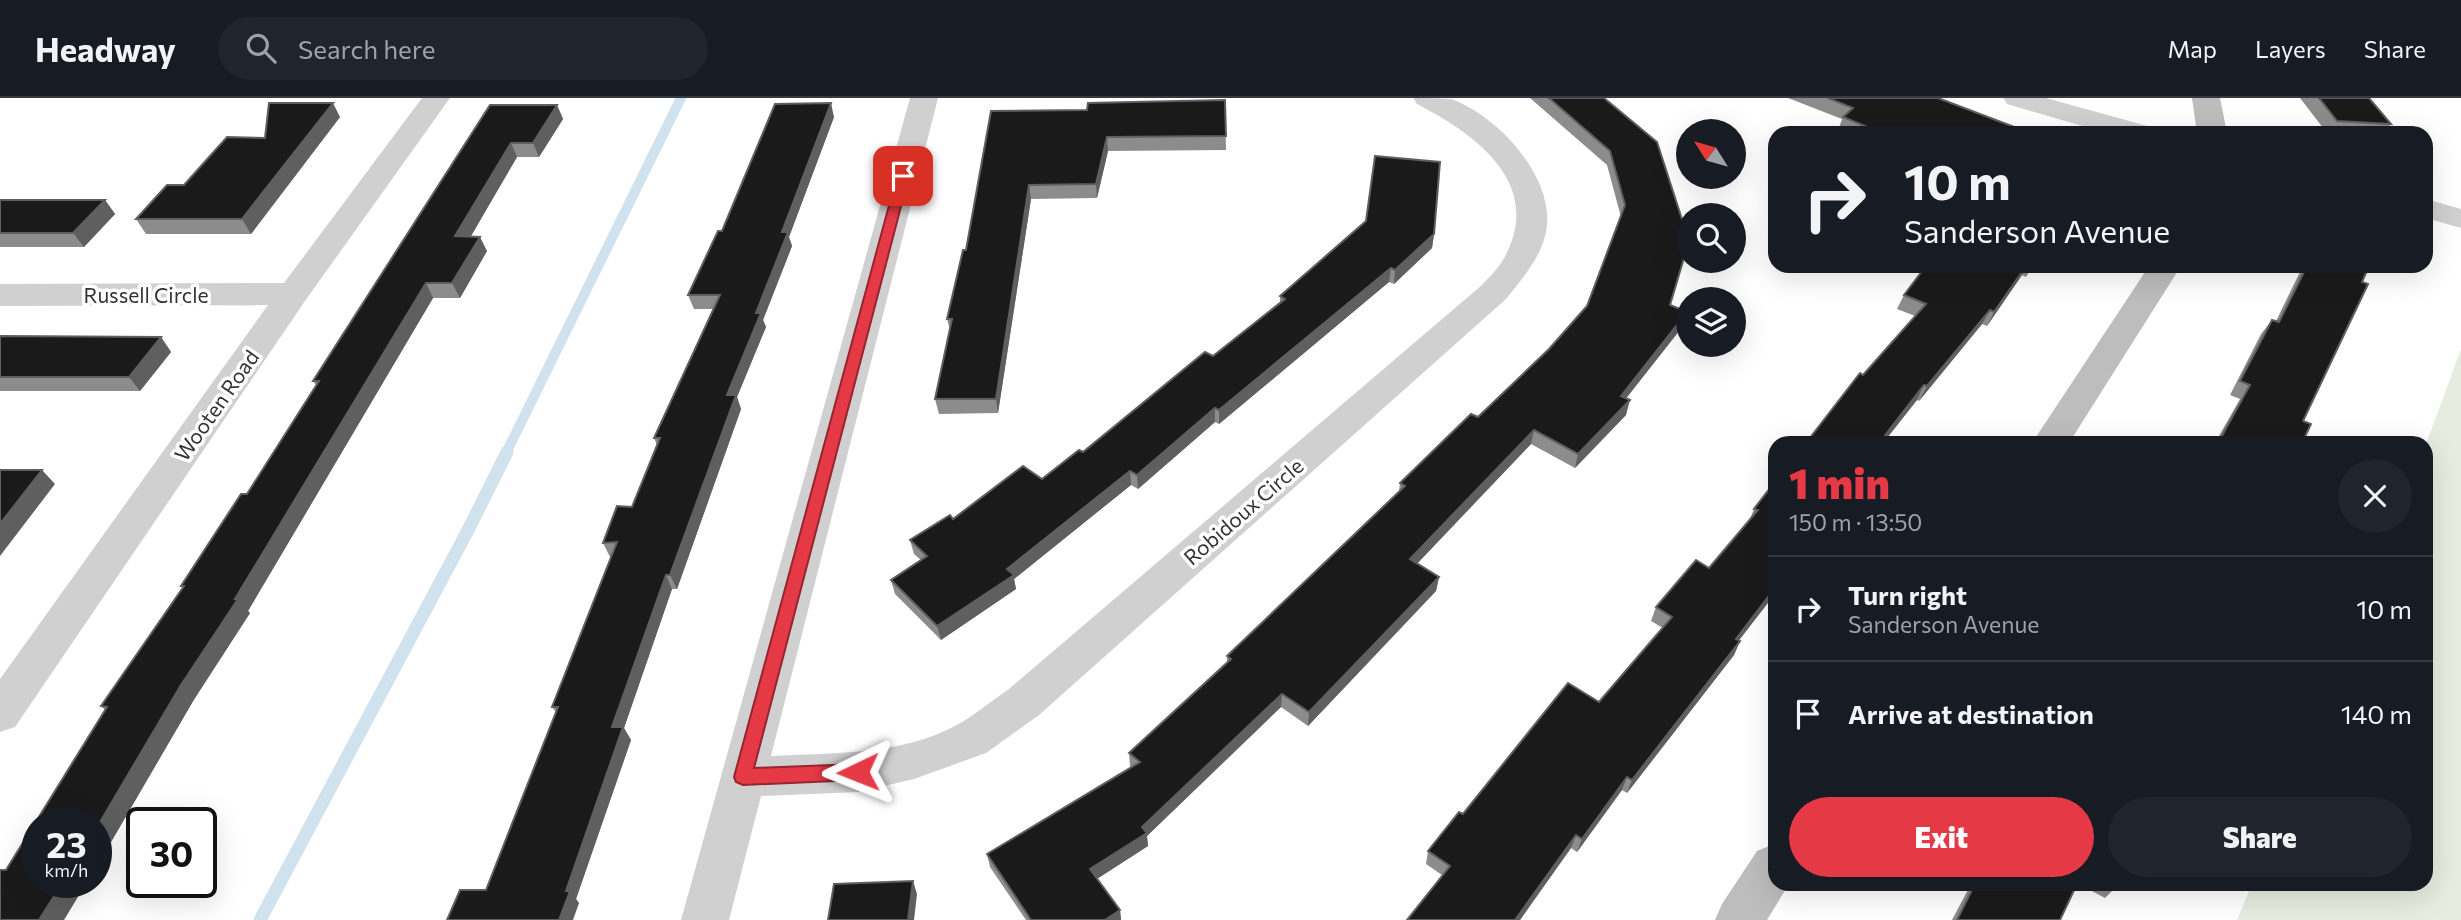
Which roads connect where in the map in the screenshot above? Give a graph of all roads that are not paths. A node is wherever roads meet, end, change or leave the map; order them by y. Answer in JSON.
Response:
{"nodes":[{"id":1,"x":436,"y":98,"type":"edge"},
{"id":2,"x":924,"y":98,"type":"edge"},
{"id":3,"x":1427,"y":98,"type":"edge"},
{"id":4,"x":2017,"y":98,"type":"edge"},
{"id":5,"x":2206,"y":98,"type":"edge"},
{"id":6,"x":2113,"y":126,"type":"edge"},
{"id":7,"x":2211,"y":126,"type":"edge"},
{"id":8,"x":2433,"y":210,"type":"edge"},
{"id":9,"x":2461,"y":219,"type":"edge"},
{"id":10,"x":2160,"y":273,"type":"edge"},
{"id":11,"x":293,"y":294,"type":"junction"},
{"id":12,"x":0,"y":295,"type":"edge"},
{"id":13,"x":2055,"y":436,"type":"edge"},
{"id":14,"x":0,"y":714,"type":"edge"},
{"id":15,"x":743,"y":777,"type":"junction"},
{"id":16,"x":1768,"y":875,"type":"edge"},
{"id":17,"x":705,"y":920,"type":"edge"},
{"id":18,"x":1739,"y":920,"type":"edge"}],
"edges":[{"from":1,"to":11,"type":"street","name":"Wooten Road"},
{"from":2,"to":15,"type":"street"},
{"from":3,"to":15,"type":"street","name":"Robidoux Circle"},
{"from":4,"to":6,"type":"street"},
{"from":5,"to":7,"type":"main road"},
{"from":8,"to":9,"type":"street"},
{"from":10,"to":13,"type":"main road"},
{"from":11,"to":12,"type":"street","name":"Russell Circle"},
{"from":11,"to":14,"type":"street","name":"Wooten Road"},
{"from":15,"to":17,"type":"street"},
{"from":16,"to":18,"type":"main road"}]}
